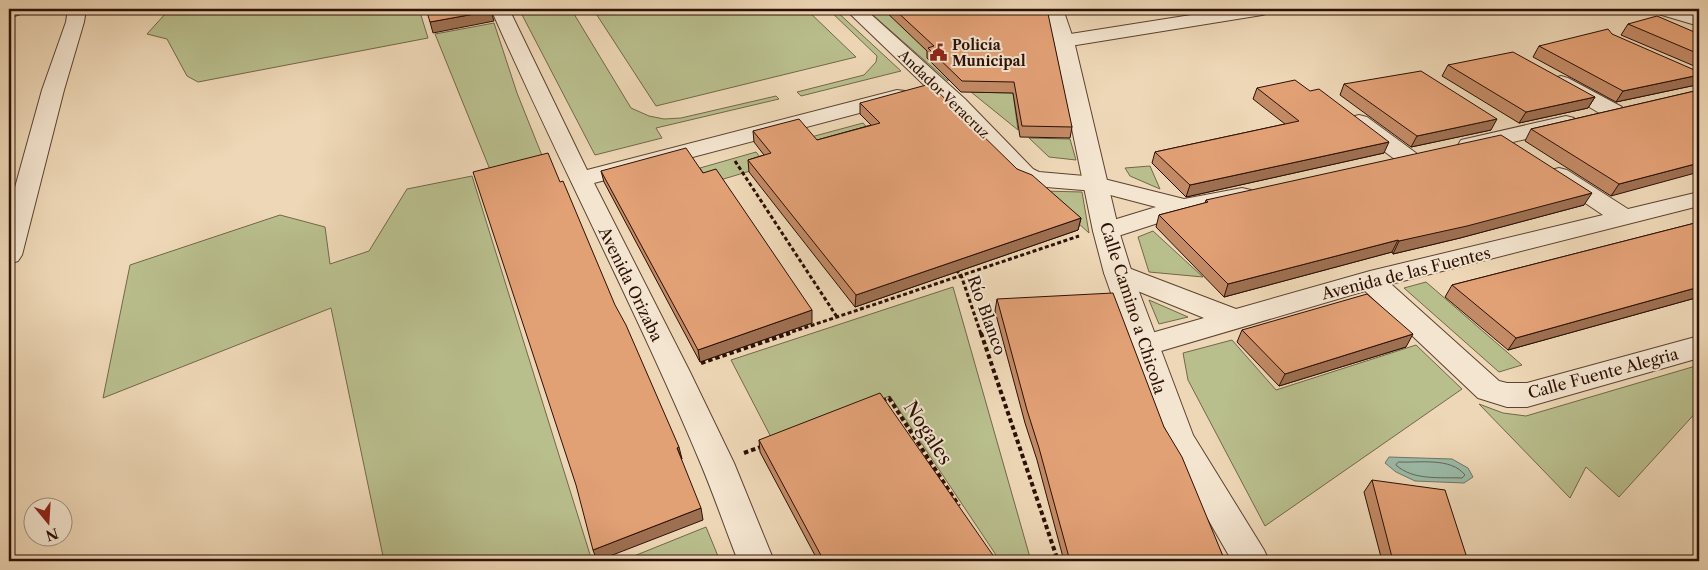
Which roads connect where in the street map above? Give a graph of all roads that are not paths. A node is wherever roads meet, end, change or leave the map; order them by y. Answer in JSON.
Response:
{"nodes":[{"id":1,"x":16,"y":9,"type":"edge"},
{"id":2,"x":77,"y":9,"type":"edge"},
{"id":3,"x":500,"y":9,"type":"edge"},
{"id":4,"x":854,"y":9,"type":"edge"},
{"id":5,"x":1054,"y":9,"type":"edge"},
{"id":6,"x":1262,"y":9,"type":"edge"},
{"id":7,"x":1662,"y":9,"type":"edge"},
{"id":8,"x":9,"y":12,"type":"edge"},
{"id":9,"x":1699,"y":19,"type":"edge"},
{"id":10,"x":1064,"y":41,"type":"junction"},
{"id":11,"x":1540,"y":70,"type":"edge"},
{"id":12,"x":937,"y":85,"type":"junction"},
{"id":13,"x":1340,"y":108,"type":"edge"},
{"id":14,"x":1516,"y":142,"type":"junction"},
{"id":15,"x":1427,"y":154,"type":"junction"},
{"id":16,"x":1379,"y":164,"type":"edge"},
{"id":17,"x":580,"y":179,"type":"junction"},
{"id":18,"x":1096,"y":184,"type":"junction"},
{"id":19,"x":1262,"y":190,"type":"edge"},
{"id":20,"x":1699,"y":199,"type":"edge"},
{"id":21,"x":1184,"y":208,"type":"junction"},
{"id":22,"x":1625,"y":218,"type":"junction"},
{"id":23,"x":1100,"y":234,"type":"junction"},
{"id":24,"x":9,"y":255,"type":"edge"},
{"id":25,"x":1118,"y":273,"type":"junction"},
{"id":26,"x":1370,"y":280,"type":"junction"},
{"id":27,"x":1235,"y":319,"type":"junction"},
{"id":28,"x":1144,"y":345,"type":"junction"},
{"id":29,"x":1699,"y":347,"type":"edge"},
{"id":30,"x":756,"y":561,"type":"edge"},
{"id":31,"x":1252,"y":561,"type":"edge"}],
"edges":[{"from":1,"to":8,"type":"street"},
{"from":2,"to":24,"type":"street"},
{"from":3,"to":17,"type":"street","name":"Avenida Orizaba"},
{"from":4,"to":12,"type":"street","name":"Andador Veracruz"},
{"from":5,"to":10,"type":"street","name":"Calle Camino a Chicola"},
{"from":6,"to":10,"type":"street"},
{"from":7,"to":9,"type":"street"},
{"from":10,"to":18,"type":"street","name":"Calle Camino a Chicola"},
{"from":11,"to":14,"type":"street"},
{"from":12,"to":17,"type":"street"},
{"from":12,"to":18,"type":"street","name":"Andador Veracruz"},
{"from":13,"to":15,"type":"street"},
{"from":14,"to":15,"type":"street"},
{"from":14,"to":22,"type":"street"},
{"from":15,"to":16,"type":"street"},
{"from":17,"to":30,"type":"street","name":"Avenida Orizaba"},
{"from":18,"to":21,"type":"street","name":"Andador Veracruz"},
{"from":18,"to":23,"type":"street","name":"Calle Camino a Chicola"},
{"from":19,"to":21,"type":"street"},
{"from":20,"to":22,"type":"street","name":"Avenida de las Fuentes"},
{"from":21,"to":23,"type":"street"},
{"from":22,"to":26,"type":"street","name":"Avenida de las Fuentes"},
{"from":23,"to":25,"type":"street","name":"Calle Camino a Chicola"},
{"from":25,"to":27,"type":"street"},
{"from":25,"to":28,"type":"street","name":"Calle Camino a Chicola"},
{"from":26,"to":27,"type":"street","name":"Avenida de las Fuentes"},
{"from":26,"to":29,"type":"street","name":"Calle Fuente Alegria"},
{"from":27,"to":28,"type":"street","name":"Avenida de las Fuentes"},
{"from":28,"to":31,"type":"street","name":"Calle Camino a Chicola"}]}
